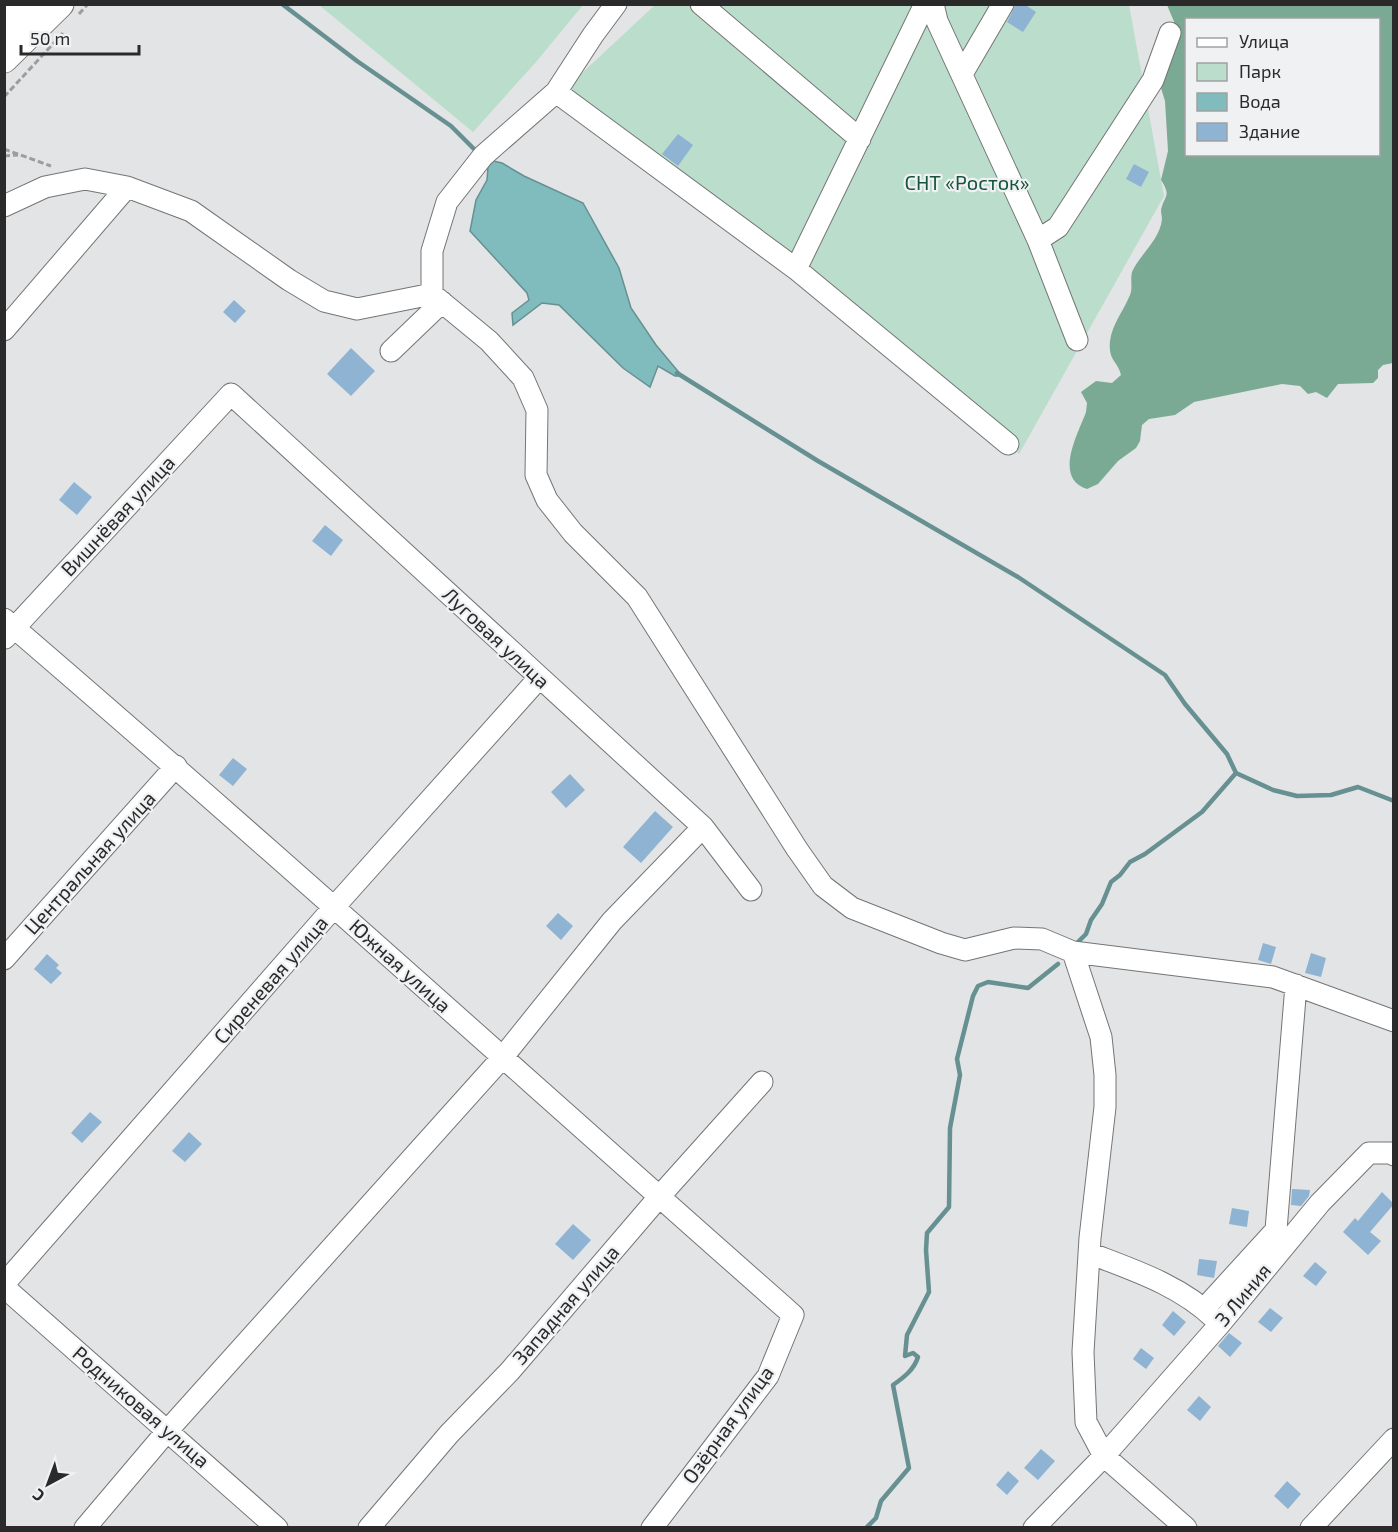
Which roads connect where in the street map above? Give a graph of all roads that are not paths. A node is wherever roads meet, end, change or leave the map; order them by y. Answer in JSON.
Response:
{"nodes":[{"id":1,"x":27,"y":4,"type":"edge"},
{"id":2,"x":616,"y":4,"type":"edge"},
{"id":3,"x":701,"y":4,"type":"edge"},
{"id":4,"x":926,"y":4,"type":"edge"},
{"id":5,"x":933,"y":4,"type":"edge"},
{"id":6,"x":1003,"y":4,"type":"edge"},
{"id":7,"x":68,"y":11,"type":"edge"},
{"id":8,"x":4,"y":26,"type":"edge"},
{"id":9,"x":1170,"y":33,"type":"dead end"},
{"id":10,"x":4,"y":58,"type":"edge"},
{"id":11,"x":962,"y":74,"type":"junction"},
{"id":12,"x":556,"y":92,"type":"junction"},
{"id":13,"x":860,"y":139,"type":"junction"},
{"id":14,"x":127,"y":187,"type":"junction"},
{"id":15,"x":4,"y":206,"type":"edge"},
{"id":16,"x":1038,"y":240,"type":"junction"},
{"id":17,"x":796,"y":269,"type":"junction"},
{"id":18,"x":437,"y":298,"type":"junction"},
{"id":19,"x":4,"y":330,"type":"edge"},
{"id":20,"x":1077,"y":340,"type":"dead end"},
{"id":21,"x":391,"y":351,"type":"dead end"},
{"id":22,"x":231,"y":394,"type":"joint"},
{"id":23,"x":1008,"y":444,"type":"dead end"},
{"id":24,"x":8,"y":628,"type":"edge"},
{"id":25,"x":539,"y":678,"type":"junction"},
{"id":26,"x":176,"y":766,"type":"junction"},
{"id":27,"x":703,"y":827,"type":"junction"},
{"id":28,"x":751,"y":890,"type":"dead end"},
{"id":29,"x":335,"y":906,"type":"junction"},
{"id":30,"x":1072,"y":952,"type":"junction"},
{"id":31,"x":4,"y":959,"type":"edge"},
{"id":32,"x":1296,"y":985,"type":"junction"},
{"id":33,"x":1394,"y":1021,"type":"edge"},
{"id":34,"x":502,"y":1058,"type":"junction"},
{"id":35,"x":762,"y":1082,"type":"dead end"},
{"id":36,"x":1392,"y":1154,"type":"edge"},
{"id":37,"x":659,"y":1197,"type":"junction"},
{"id":38,"x":1089,"y":1253,"type":"junction"},
{"id":39,"x":4,"y":1286,"type":"edge"},
{"id":40,"x":1204,"y":1309,"type":"junction"},
{"id":41,"x":793,"y":1315,"type":"joint"},
{"id":42,"x":1220,"y":1324,"type":"junction"},
{"id":43,"x":168,"y":1430,"type":"junction"},
{"id":44,"x":1394,"y":1439,"type":"edge"},
{"id":45,"x":1104,"y":1456,"type":"junction"},
{"id":46,"x":85,"y":1527,"type":"edge"},
{"id":47,"x":277,"y":1527,"type":"edge"},
{"id":48,"x":369,"y":1527,"type":"edge"},
{"id":49,"x":652,"y":1527,"type":"edge"},
{"id":50,"x":1034,"y":1527,"type":"edge"},
{"id":51,"x":1186,"y":1527,"type":"edge"},
{"id":52,"x":1311,"y":1527,"type":"edge"}],
"edges":[{"from":1,"to":8,"type":"main road"},
{"from":2,"to":12,"type":"street"},
{"from":3,"to":13,"type":"street"},
{"from":4,"to":13,"type":"street"},
{"from":5,"to":11,"type":"street"},
{"from":6,"to":11,"type":"street"},
{"from":7,"to":10,"type":"main road"},
{"from":9,"to":16,"type":"street"},
{"from":11,"to":16,"type":"street"},
{"from":12,"to":17,"type":"street"},
{"from":12,"to":18,"type":"street"},
{"from":13,"to":17,"type":"street"},
{"from":14,"to":15,"type":"street"},
{"from":14,"to":18,"type":"street"},
{"from":14,"to":19,"type":"street"},
{"from":16,"to":20,"type":"street"},
{"from":17,"to":23,"type":"street"},
{"from":18,"to":21,"type":"street"},
{"from":18,"to":30,"type":"street"},
{"from":22,"to":24,"type":"street","name":"Вишнёвая улица"},
{"from":22,"to":25,"type":"street","name":"Луговая улица"},
{"from":24,"to":26,"type":"street","name":"Южная улица"},
{"from":25,"to":27,"type":"street","name":"Луговая улица"},
{"from":25,"to":29,"type":"street","name":"Сиреневая улица"},
{"from":26,"to":29,"type":"street","name":"Южная улица"},
{"from":26,"to":31,"type":"street","name":"Центральная улица"},
{"from":27,"to":28,"type":"street","name":"Луговая улица"},
{"from":27,"to":34,"type":"street"},
{"from":29,"to":34,"type":"street","name":"Южная улица"},
{"from":29,"to":39,"type":"street","name":"Сиреневая улица"},
{"from":30,"to":32,"type":"street"},
{"from":30,"to":38,"type":"street"},
{"from":32,"to":33,"type":"street"},
{"from":32,"to":40,"type":"street"},
{"from":34,"to":37,"type":"street","name":"Южная улица"},
{"from":34,"to":43,"type":"street"},
{"from":35,"to":37,"type":"street","name":"Западная улица"},
{"from":36,"to":42,"type":"street","name":"3 Линия"},
{"from":37,"to":41,"type":"street","name":"Южная улица"},
{"from":37,"to":48,"type":"street","name":"Западная улица"},
{"from":38,"to":40,"type":"street"},
{"from":38,"to":45,"type":"street"},
{"from":39,"to":43,"type":"street","name":"Родниковая улица"},
{"from":40,"to":42,"type":"street"},
{"from":41,"to":49,"type":"street","name":"Озёрная улица"},
{"from":42,"to":45,"type":"street","name":"3 Линия"},
{"from":43,"to":46,"type":"street"},
{"from":43,"to":47,"type":"street","name":"Родниковая улица"},
{"from":44,"to":52,"type":"street"},
{"from":45,"to":50,"type":"street","name":"3 Линия"},
{"from":45,"to":51,"type":"street"}]}
